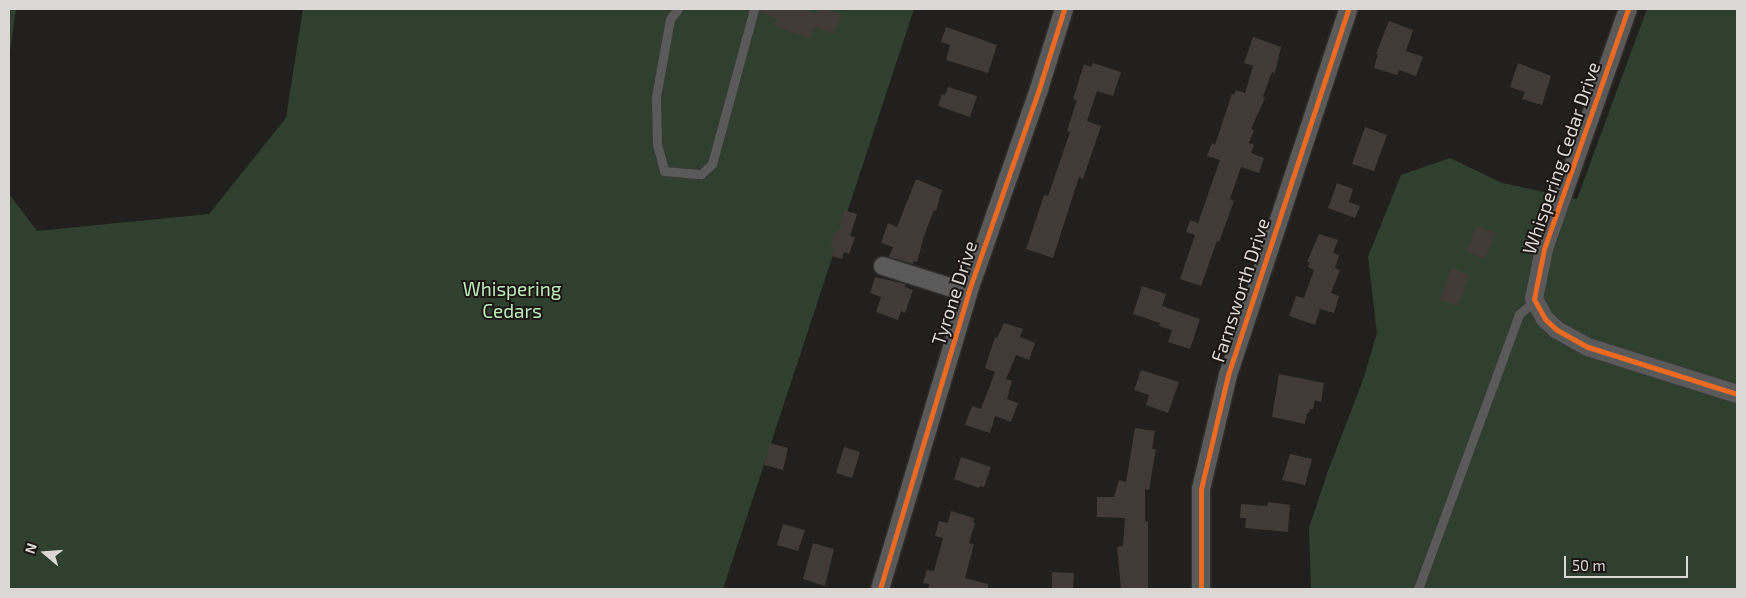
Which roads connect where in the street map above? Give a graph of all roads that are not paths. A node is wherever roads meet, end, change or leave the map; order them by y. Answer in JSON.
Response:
{"nodes":[{"id":1,"x":678,"y":9,"type":"edge"},
{"id":2,"x":754,"y":9,"type":"edge"},
{"id":3,"x":1064,"y":9,"type":"edge"},
{"id":4,"x":1348,"y":9,"type":"edge"},
{"id":5,"x":1628,"y":9,"type":"edge"},
{"id":6,"x":883,"y":266,"type":"dead end"},
{"id":7,"x":968,"y":293,"type":"junction"},
{"id":8,"x":1535,"y":301,"type":"junction"},
{"id":9,"x":1737,"y":394,"type":"edge"},
{"id":10,"x":880,"y":589,"type":"edge"},
{"id":11,"x":1201,"y":589,"type":"edge"},
{"id":12,"x":1418,"y":589,"type":"edge"}],
"edges":[{"from":1,"to":2,"type":"lane"},
{"from":3,"to":7,"type":"street","name":"Tyrone Drive"},
{"from":4,"to":11,"type":"street","name":"Farnsworth Drive"},
{"from":5,"to":8,"type":"street","name":"Whispering Cedar Drive"},
{"from":6,"to":7,"type":"street"},
{"from":7,"to":10,"type":"street","name":"Tyrone Drive"},
{"from":8,"to":9,"type":"street"},
{"from":8,"to":12,"type":"lane"}]}
